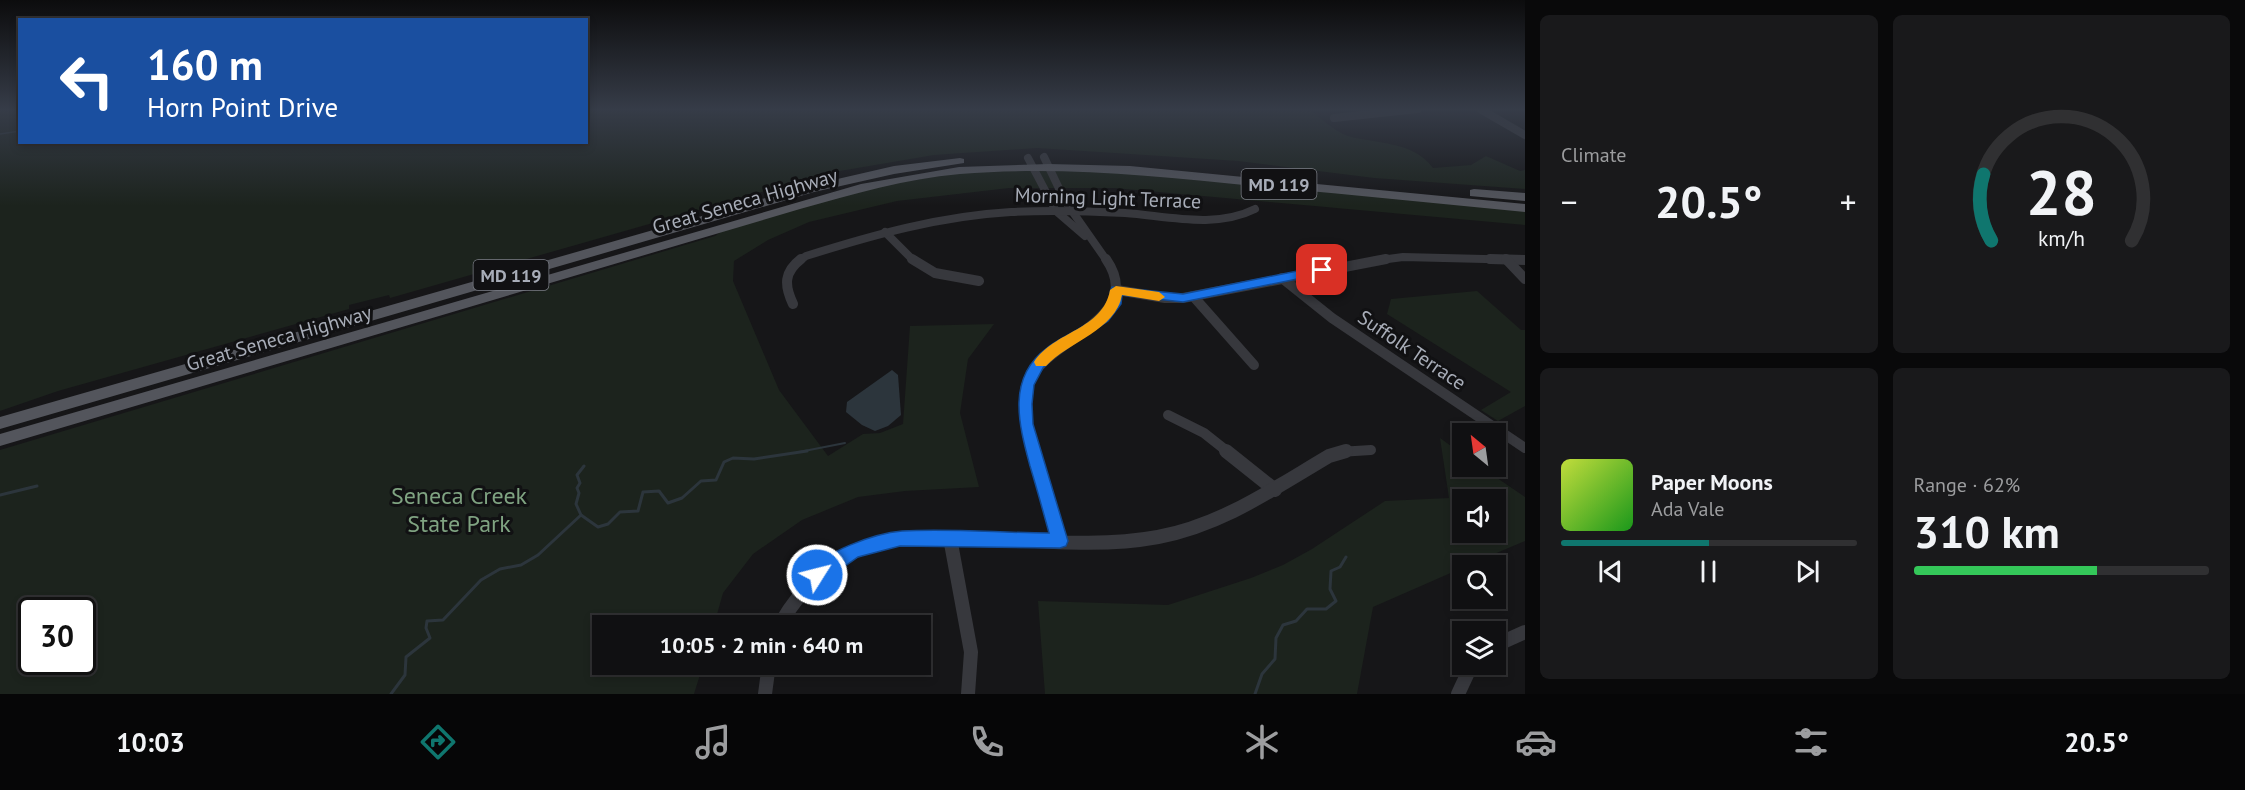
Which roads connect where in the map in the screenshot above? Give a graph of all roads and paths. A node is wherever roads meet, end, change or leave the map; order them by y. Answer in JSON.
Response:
{"nodes":[{"id":1,"x":1031,"y":162,"type":"junction"},
{"id":2,"x":1046,"y":162,"type":"junction"},
{"id":3,"x":1525,"y":197,"type":"edge"},
{"id":4,"x":1525,"y":208,"type":"edge"},
{"id":5,"x":1255,"y":209,"type":"dead end"},
{"id":6,"x":1056,"y":211,"type":"junction"},
{"id":7,"x":1072,"y":211,"type":"junction"},
{"id":8,"x":885,"y":232,"type":"junction"},
{"id":9,"x":1095,"y":244,"type":"junction"},
{"id":10,"x":1506,"y":259,"type":"junction"},
{"id":11,"x":1525,"y":260,"type":"edge"},
{"id":12,"x":1282,"y":278,"type":"junction"},
{"id":13,"x":1525,"y":279,"type":"edge"},
{"id":14,"x":979,"y":281,"type":"dead end"},
{"id":15,"x":1116,"y":290,"type":"junction"},
{"id":16,"x":1193,"y":296,"type":"junction"},
{"id":17,"x":793,"y":304,"type":"dead end"},
{"id":18,"x":1254,"y":366,"type":"dead end"},
{"id":19,"x":1168,"y":415,"type":"dead end"},
{"id":20,"x":0,"y":423,"type":"edge"},
{"id":21,"x":0,"y":440,"type":"edge"},
{"id":22,"x":1525,"y":448,"type":"edge"},
{"id":23,"x":1371,"y":450,"type":"dead end"},
{"id":24,"x":1275,"y":490,"type":"junction"},
{"id":25,"x":950,"y":538,"type":"junction"},
{"id":26,"x":1060,"y":541,"type":"junction"},
{"id":27,"x":784,"y":615,"type":"edge"},
{"id":28,"x":1525,"y":632,"type":"edge"},
{"id":29,"x":1506,"y":641,"type":"edge"},
{"id":30,"x":768,"y":675,"type":"edge"},
{"id":31,"x":1467,"y":675,"type":"edge"},
{"id":32,"x":765,"y":694,"type":"edge"},
{"id":33,"x":968,"y":694,"type":"edge"},
{"id":34,"x":1458,"y":694,"type":"edge"}],
"edges":[{"from":1,"to":2,"type":"main road","name":"Great Seneca Highway","number":"MD 119"},
{"from":1,"to":6,"type":"street"},
{"from":1,"to":20,"type":"main road","name":"Great Seneca Highway","number":"MD 119"},
{"from":1,"to":21,"type":"main road","name":"Great Seneca Highway","number":"MD 119"},
{"from":2,"to":3,"type":"main road","name":"Great Seneca Highway","number":"MD 119"},
{"from":2,"to":4,"type":"main road","name":"Great Seneca Highway","number":"MD 119"},
{"from":2,"to":7,"type":"street"},
{"from":5,"to":7,"type":"street","name":"Morning Light Terrace"},
{"from":6,"to":7,"type":"street","name":"Morning Light Terrace"},
{"from":6,"to":8,"type":"street","name":"Morning Light Terrace"},
{"from":6,"to":9,"type":"street"},
{"from":7,"to":9,"type":"street"},
{"from":8,"to":14,"type":"street"},
{"from":8,"to":17,"type":"street","name":"Morning Light Terrace"},
{"from":9,"to":15,"type":"street"},
{"from":10,"to":11,"type":"street"},
{"from":10,"to":12,"type":"street"},
{"from":10,"to":13,"type":"street"},
{"from":12,"to":16,"type":"street"},
{"from":12,"to":22,"type":"street","name":"Suffolk Terrace"},
{"from":15,"to":16,"type":"street"},
{"from":15,"to":26,"type":"street"},
{"from":16,"to":18,"type":"street"},
{"from":19,"to":24,"type":"street"},
{"from":23,"to":24,"type":"street"},
{"from":24,"to":26,"type":"street"},
{"from":25,"to":26,"type":"street"},
{"from":25,"to":27,"type":"street"},
{"from":25,"to":33,"type":"street"},
{"from":28,"to":29,"type":"street"},
{"from":30,"to":32,"type":"street"},
{"from":31,"to":34,"type":"street"}]}
